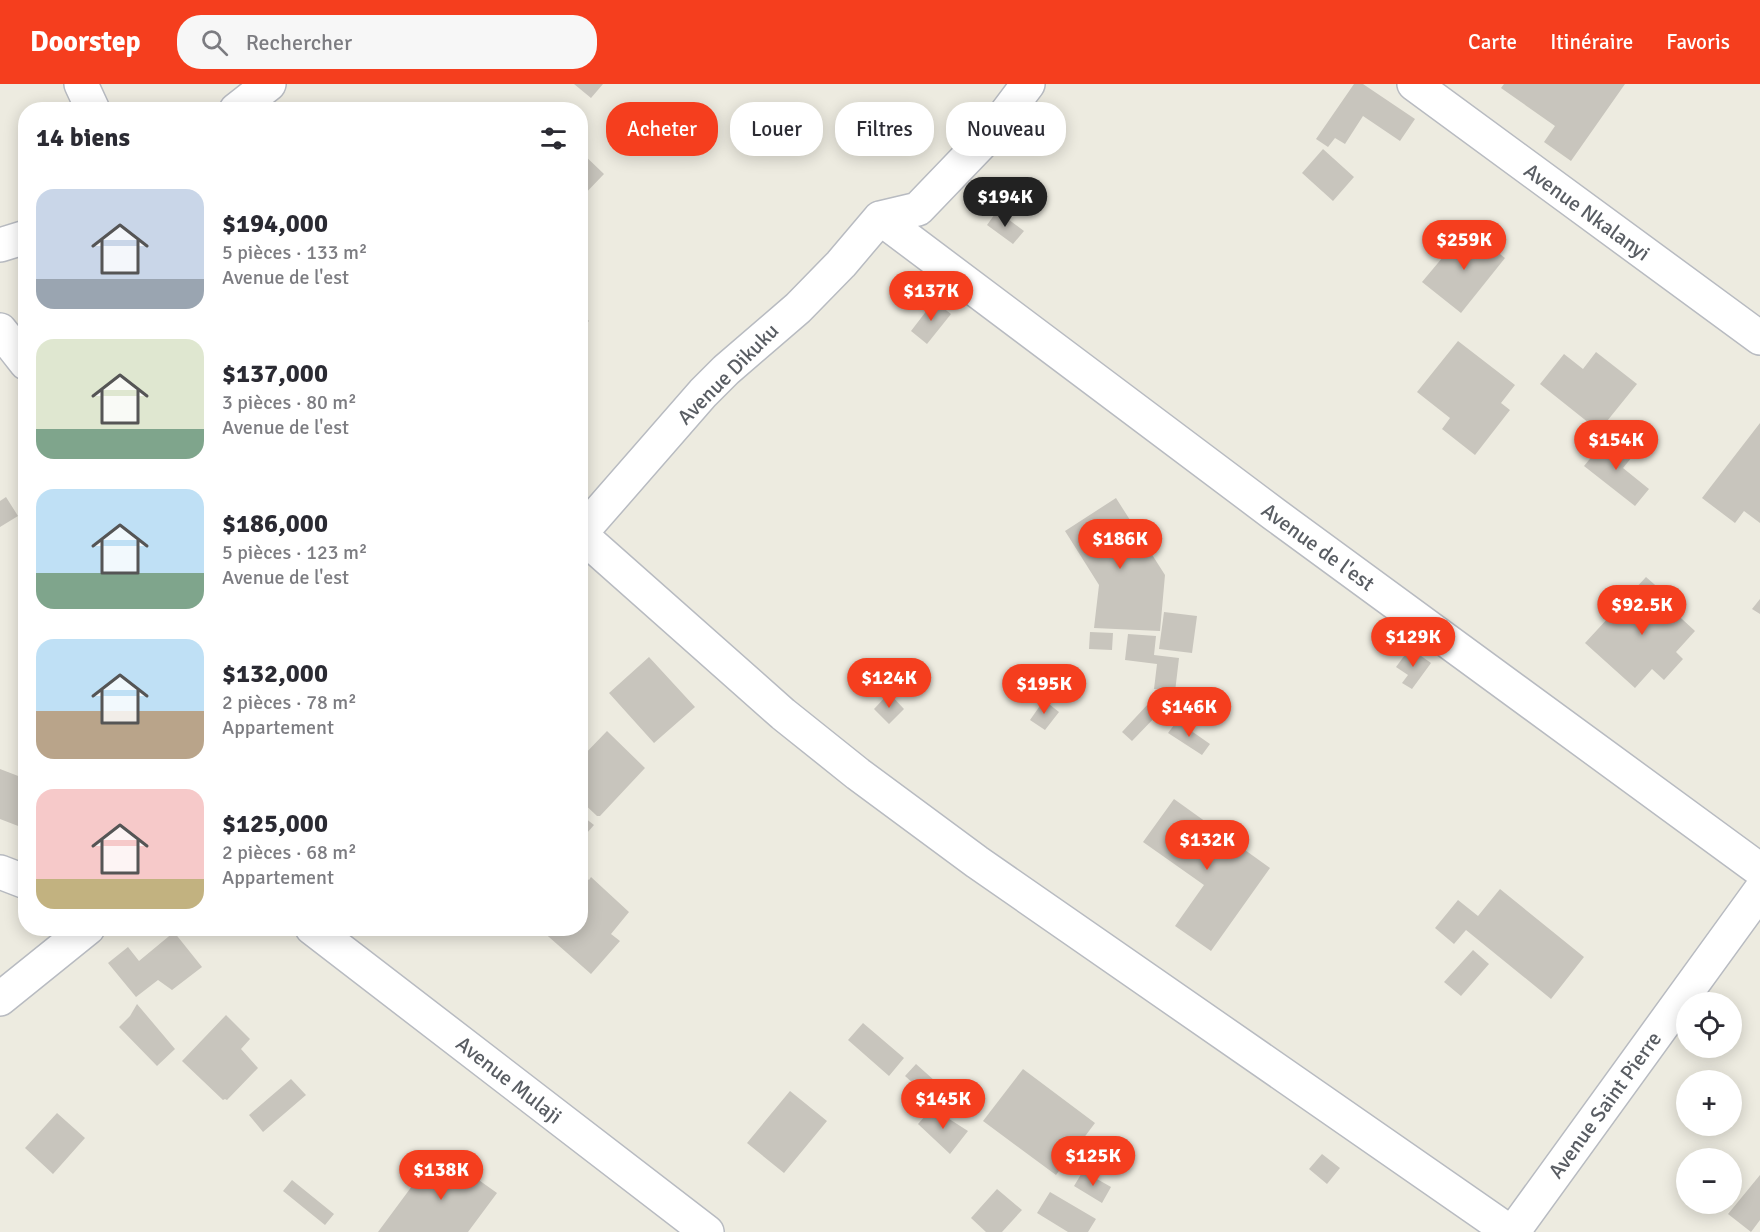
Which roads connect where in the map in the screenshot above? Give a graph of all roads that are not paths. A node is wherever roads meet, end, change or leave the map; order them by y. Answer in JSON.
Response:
{"nodes":[{"id":1,"x":81,"y":84,"type":"edge"},
{"id":2,"x":269,"y":84,"type":"edge"},
{"id":3,"x":1028,"y":84,"type":"edge"},
{"id":4,"x":1414,"y":84,"type":"edge"},
{"id":5,"x":89,"y":102,"type":"edge"},
{"id":6,"x":246,"y":102,"type":"edge"},
{"id":7,"x":880,"y":218,"type":"junction"},
{"id":8,"x":18,"y":239,"type":"edge"},
{"id":9,"x":0,"y":245,"type":"edge"},
{"id":10,"x":0,"y":330,"type":"edge"},
{"id":11,"x":1760,"y":338,"type":"edge"},
{"id":12,"x":18,"y":353,"type":"edge"},
{"id":13,"x":588,"y":525,"type":"edge"},
{"id":14,"x":588,"y":541,"type":"edge"},
{"id":15,"x":1760,"y":870,"type":"edge"},
{"id":16,"x":0,"y":872,"type":"edge"},
{"id":17,"x":18,"y":879,"type":"edge"},
{"id":18,"x":1760,"y":891,"type":"edge"},
{"id":19,"x":78,"y":936,"type":"edge"},
{"id":20,"x":322,"y":936,"type":"edge"},
{"id":21,"x":0,"y":999,"type":"edge"},
{"id":22,"x":707,"y":1232,"type":"edge"},
{"id":23,"x":1512,"y":1232,"type":"edge"}],
"edges":[{"from":1,"to":5,"type":"street"},
{"from":2,"to":6,"type":"street"},
{"from":3,"to":7,"type":"street"},
{"from":4,"to":11,"type":"street","name":"Avenue Nkalanyi"},
{"from":7,"to":13,"type":"street","name":"Avenue Dikuku"},
{"from":7,"to":15,"type":"street","name":"Avenue de l'est"},
{"from":8,"to":9,"type":"street"},
{"from":10,"to":12,"type":"street"},
{"from":14,"to":23,"type":"street"},
{"from":16,"to":17,"type":"street"},
{"from":18,"to":23,"type":"street","name":"Avenue Saint Pierre"},
{"from":19,"to":21,"type":"street"},
{"from":20,"to":22,"type":"street","name":"Avenue Mulaji"}]}
